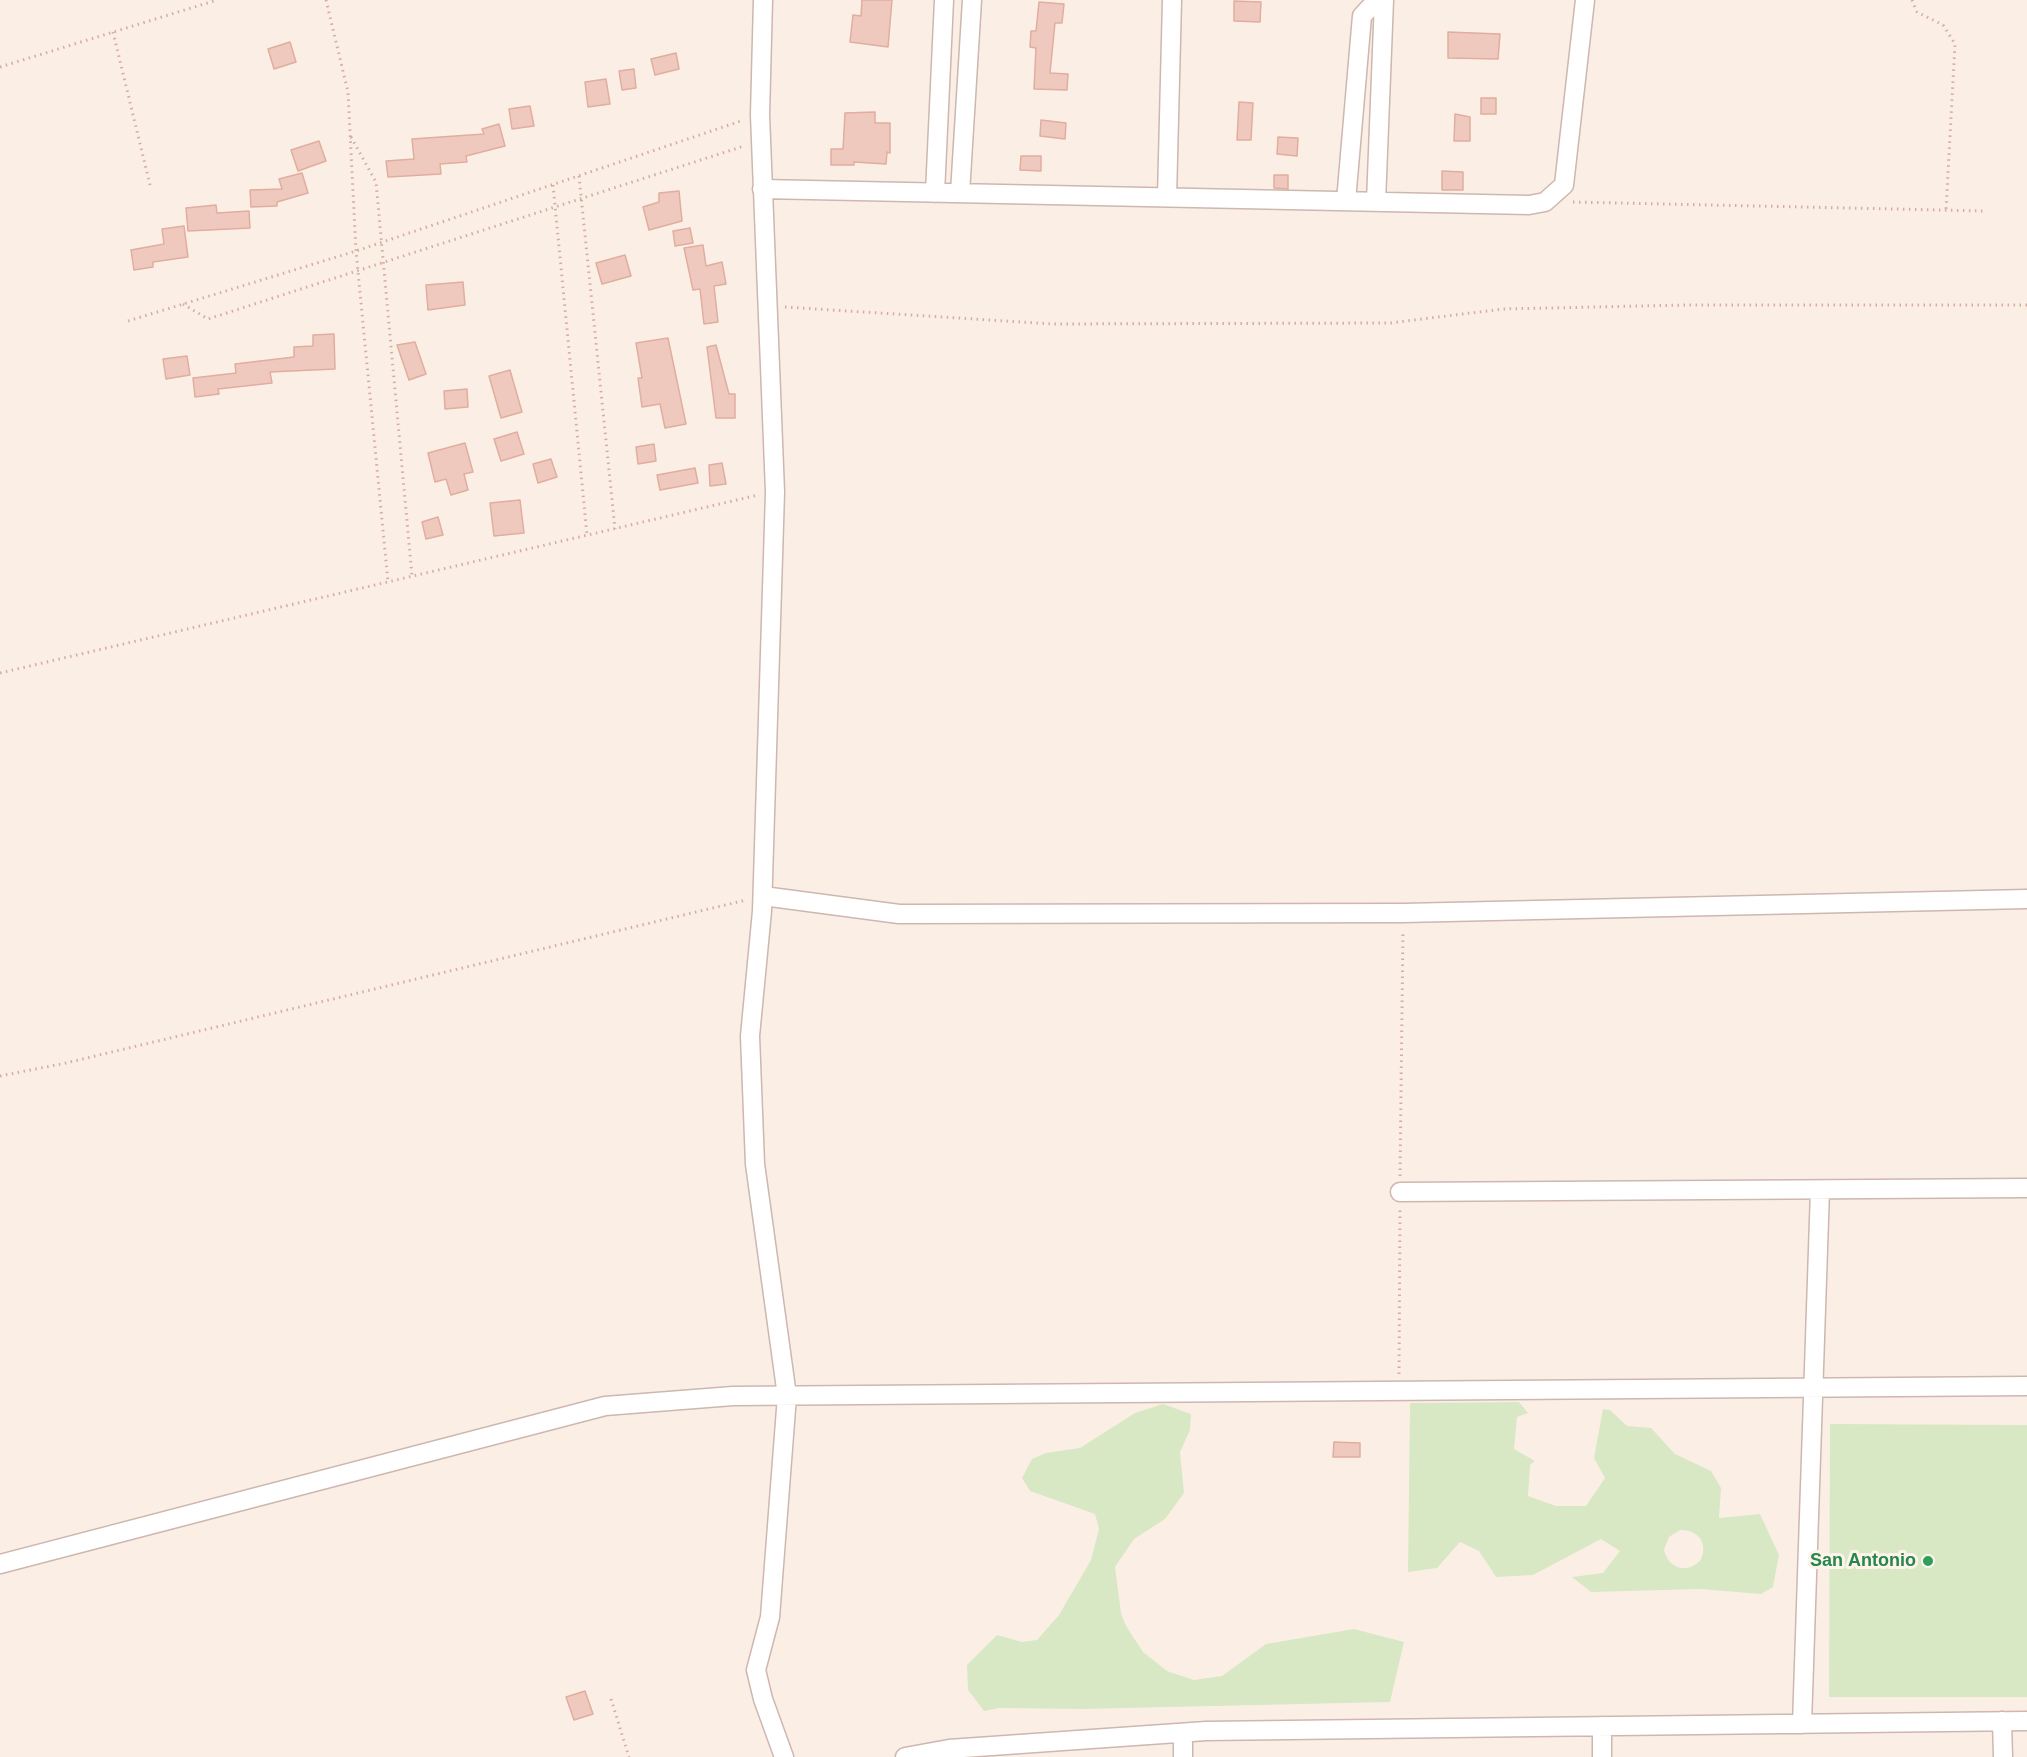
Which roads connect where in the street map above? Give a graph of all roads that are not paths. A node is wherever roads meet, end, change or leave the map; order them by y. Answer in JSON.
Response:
{"nodes":[{"id":1,"x":764,"y":0,"type":"edge"},
{"id":2,"x":944,"y":0,"type":"edge"},
{"id":3,"x":972,"y":0,"type":"edge"},
{"id":4,"x":1172,"y":0,"type":"edge"},
{"id":5,"x":1377,"y":0,"type":"edge"},
{"id":6,"x":1384,"y":0,"type":"edge"},
{"id":7,"x":1585,"y":0,"type":"edge"},
{"id":8,"x":762,"y":189,"type":"junction"},
{"id":9,"x":935,"y":193,"type":"junction"},
{"id":10,"x":960,"y":193,"type":"junction"},
{"id":11,"x":1167,"y":197,"type":"junction"},
{"id":12,"x":1346,"y":201,"type":"junction"},
{"id":13,"x":1376,"y":202,"type":"junction"},
{"id":14,"x":763,"y":896,"type":"junction"},
{"id":15,"x":2027,"y":899,"type":"edge"},
{"id":16,"x":2027,"y":1188,"type":"edge"},
{"id":17,"x":1820,"y":1190,"type":"junction"},
{"id":18,"x":1400,"y":1192,"type":"road end"},
{"id":19,"x":2027,"y":1386,"type":"edge"},
{"id":20,"x":1815,"y":1387,"type":"junction"},
{"id":21,"x":787,"y":1396,"type":"junction"},
{"id":22,"x":0,"y":1564,"type":"edge"},
{"id":23,"x":2002,"y":1721,"type":"junction"},
{"id":24,"x":2027,"y":1721,"type":"edge"},
{"id":25,"x":1802,"y":1724,"type":"junction"},
{"id":26,"x":1602,"y":1726,"type":"junction"},
{"id":27,"x":1183,"y":1733,"type":"junction"},
{"id":28,"x":784,"y":1757,"type":"edge"},
{"id":29,"x":905,"y":1757,"type":"edge"},
{"id":30,"x":1183,"y":1757,"type":"edge"},
{"id":31,"x":1602,"y":1757,"type":"edge"},
{"id":32,"x":2003,"y":1757,"type":"edge"}],
"edges":[{"from":1,"to":8,"type":"street"},
{"from":2,"to":9,"type":"street"},
{"from":3,"to":10,"type":"street"},
{"from":4,"to":11,"type":"street"},
{"from":5,"to":12,"type":"street"},
{"from":6,"to":13,"type":"street"},
{"from":7,"to":13,"type":"street"},
{"from":8,"to":9,"type":"street"},
{"from":8,"to":14,"type":"street"},
{"from":9,"to":10,"type":"street"},
{"from":10,"to":11,"type":"street"},
{"from":11,"to":12,"type":"street"},
{"from":12,"to":13,"type":"street"},
{"from":14,"to":15,"type":"street"},
{"from":14,"to":21,"type":"street"},
{"from":16,"to":17,"type":"street"},
{"from":17,"to":18,"type":"street"},
{"from":17,"to":20,"type":"street"},
{"from":19,"to":20,"type":"street"},
{"from":20,"to":21,"type":"street"},
{"from":20,"to":25,"type":"street"},
{"from":21,"to":22,"type":"street"},
{"from":21,"to":28,"type":"street"},
{"from":23,"to":24,"type":"street"},
{"from":23,"to":25,"type":"street"},
{"from":23,"to":32,"type":"street"},
{"from":25,"to":26,"type":"street"},
{"from":26,"to":27,"type":"street"},
{"from":26,"to":31,"type":"street"},
{"from":27,"to":29,"type":"street"},
{"from":27,"to":30,"type":"street"}]}
